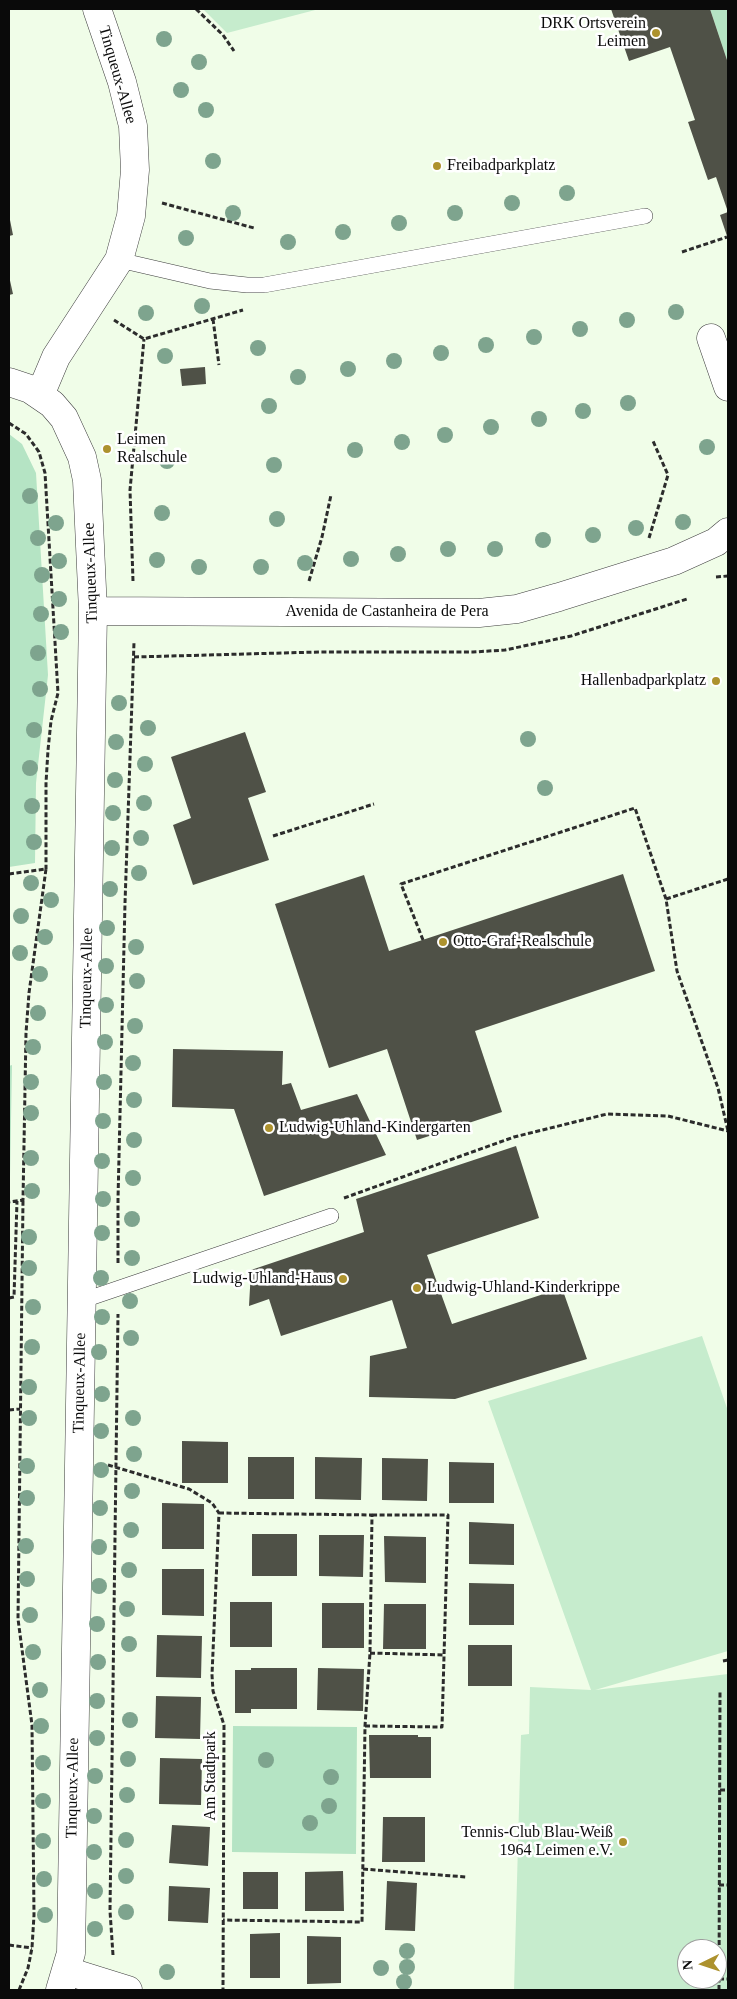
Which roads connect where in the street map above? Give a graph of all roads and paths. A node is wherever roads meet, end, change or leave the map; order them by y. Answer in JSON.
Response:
{"nodes":[{"id":1,"x":97,"y":9,"type":"edge"},
{"id":2,"x":196,"y":9,"type":"edge"},
{"id":3,"x":234,"y":51,"type":"dead end"},
{"id":4,"x":133,"y":195,"type":"junction"},
{"id":5,"x":645,"y":216,"type":"dead end"},
{"id":6,"x":254,"y":228,"type":"dead end"},
{"id":7,"x":727,"y":237,"type":"dead end"},
{"id":8,"x":682,"y":252,"type":"dead end"},
{"id":9,"x":119,"y":260,"type":"junction"},
{"id":10,"x":245,"y":310,"type":"dead end"},
{"id":11,"x":214,"y":319,"type":"junction"},
{"id":12,"x":711,"y":338,"type":"dead end"},
{"id":13,"x":219,"y":365,"type":"dead end"},
{"id":14,"x":9,"y":382,"type":"edge"},
{"id":15,"x":728,"y":387,"type":"edge"},
{"id":16,"x":40,"y":395,"type":"junction"},
{"id":17,"x":9,"y":423,"type":"edge"},
{"id":18,"x":653,"y":441,"type":"dead end"},
{"id":19,"x":331,"y":495,"type":"dead end"},
{"id":20,"x":728,"y":532,"type":"edge"},
{"id":21,"x":639,"y":572,"type":"junction"},
{"id":22,"x":134,"y":610,"type":"junction"},
{"id":23,"x":93,"y":611,"type":"junction"},
{"id":24,"x":300,"y":613,"type":"junction"},
{"id":25,"x":374,"y":804,"type":"dead end"},
{"id":26,"x":273,"y":836,"type":"dead end"},
{"id":27,"x":46,"y":869,"type":"junction"},
{"id":28,"x":9,"y":874,"type":"edge"},
{"id":29,"x":728,"y":879,"type":"edge"},
{"id":30,"x":666,"y":899,"type":"junction"},
{"id":31,"x":423,"y":940,"type":"dead end"},
{"id":32,"x":728,"y":1131,"type":"edge"},
{"id":33,"x":24,"y":1200,"type":"junction"},
{"id":34,"x":17,"y":1201,"type":"junction"},
{"id":35,"x":9,"y":1202,"type":"edge"},
{"id":36,"x":331,"y":1216,"type":"joint"},
{"id":37,"x":118,"y":1290,"type":"junction"},
{"id":38,"x":9,"y":1298,"type":"edge"},
{"id":39,"x":81,"y":1301,"type":"junction"},
{"id":40,"x":20,"y":1409,"type":"junction"},
{"id":41,"x":9,"y":1410,"type":"edge"},
{"id":42,"x":78,"y":1456,"type":"junction"},
{"id":43,"x":117,"y":1468,"type":"junction"},
{"id":44,"x":219,"y":1513,"type":"junction"},
{"id":45,"x":372,"y":1515,"type":"junction"},
{"id":46,"x":370,"y":1653,"type":"junction"},
{"id":47,"x":444,"y":1656,"type":"junction"},
{"id":48,"x":728,"y":1660,"type":"edge"},
{"id":49,"x":723,"y":1661,"type":"dead end"},
{"id":50,"x":720,"y":1692,"type":"dead end"},
{"id":51,"x":365,"y":1726,"type":"junction"},
{"id":52,"x":720,"y":1790,"type":"junction"},
{"id":53,"x":728,"y":1790,"type":"edge"},
{"id":54,"x":363,"y":1869,"type":"junction"},
{"id":55,"x":466,"y":1876,"type":"dead end"},
{"id":56,"x":719,"y":1885,"type":"junction"},
{"id":57,"x":728,"y":1885,"type":"edge"},
{"id":58,"x":223,"y":1920,"type":"junction"},
{"id":59,"x":719,"y":1939,"type":"edge"},
{"id":60,"x":9,"y":1945,"type":"edge"},
{"id":61,"x":32,"y":1948,"type":"junction"},
{"id":62,"x":63,"y":1980,"type":"edge"},
{"id":63,"x":121,"y":1988,"type":"edge"},
{"id":64,"x":19,"y":1990,"type":"edge"},
{"id":65,"x":223,"y":1990,"type":"edge"}],
"edges":[{"from":1,"to":4,"type":"street","name":"Tinqueux-Allee"},
{"from":2,"to":3,"type":"path"},
{"from":4,"to":6,"type":"path"},
{"from":4,"to":9,"type":"street","name":"Tinqueux-Allee"},
{"from":5,"to":9,"type":"lane"},
{"from":7,"to":8,"type":"path"},
{"from":9,"to":16,"type":"street","name":"Tinqueux-Allee"},
{"from":10,"to":11,"type":"path"},
{"from":11,"to":13,"type":"path"},
{"from":11,"to":22,"type":"path"},
{"from":12,"to":15,"type":"street"},
{"from":14,"to":16,"type":"street"},
{"from":16,"to":23,"type":"street","name":"Tinqueux-Allee"},
{"from":17,"to":27,"type":"path"},
{"from":18,"to":21,"type":"path"},
{"from":19,"to":24,"type":"path"},
{"from":20,"to":21,"type":"street","name":"Avenida de Castanheira de Pera"},
{"from":21,"to":24,"type":"street","name":"Avenida de Castanheira de Pera"},
{"from":22,"to":23,"type":"street","name":"Avenida de Castanheira de Pera"},
{"from":22,"to":24,"type":"street","name":"Avenida de Castanheira de Pera"},
{"from":22,"to":37,"type":"path"},
{"from":23,"to":39,"type":"street","name":"Tinqueux-Allee"},
{"from":25,"to":26,"type":"path"},
{"from":27,"to":28,"type":"path"},
{"from":27,"to":33,"type":"path"},
{"from":29,"to":30,"type":"path"},
{"from":30,"to":31,"type":"path"},
{"from":30,"to":32,"type":"path"},
{"from":32,"to":36,"type":"path"},
{"from":33,"to":34,"type":"path"},
{"from":33,"to":40,"type":"path"},
{"from":34,"to":35,"type":"path"},
{"from":34,"to":38,"type":"path"},
{"from":36,"to":37,"type":"lane"},
{"from":37,"to":39,"type":"lane"},
{"from":37,"to":43,"type":"path"},
{"from":39,"to":42,"type":"street","name":"Tinqueux-Allee"},
{"from":40,"to":41,"type":"path"},
{"from":40,"to":61,"type":"path"},
{"from":42,"to":43,"type":"path"},
{"from":42,"to":62,"type":"street","name":"Tinqueux-Allee"},
{"from":43,"to":44,"type":"path"},
{"from":43,"to":63,"type":"path"},
{"from":44,"to":45,"type":"path"},
{"from":44,"to":58,"type":"path","name":"Am Stadtpark"},
{"from":45,"to":46,"type":"path"},
{"from":45,"to":47,"type":"path"},
{"from":46,"to":47,"type":"path"},
{"from":46,"to":51,"type":"path"},
{"from":47,"to":51,"type":"path"},
{"from":48,"to":49,"type":"path"},
{"from":50,"to":52,"type":"path"},
{"from":51,"to":54,"type":"path"},
{"from":52,"to":53,"type":"path"},
{"from":52,"to":56,"type":"path"},
{"from":54,"to":55,"type":"path"},
{"from":54,"to":58,"type":"path"},
{"from":56,"to":57,"type":"path"},
{"from":56,"to":59,"type":"path"},
{"from":58,"to":65,"type":"path","name":"Am Stadtpark"},
{"from":60,"to":61,"type":"path"},
{"from":61,"to":64,"type":"path"},
{"from":62,"to":63,"type":"street"}]}
